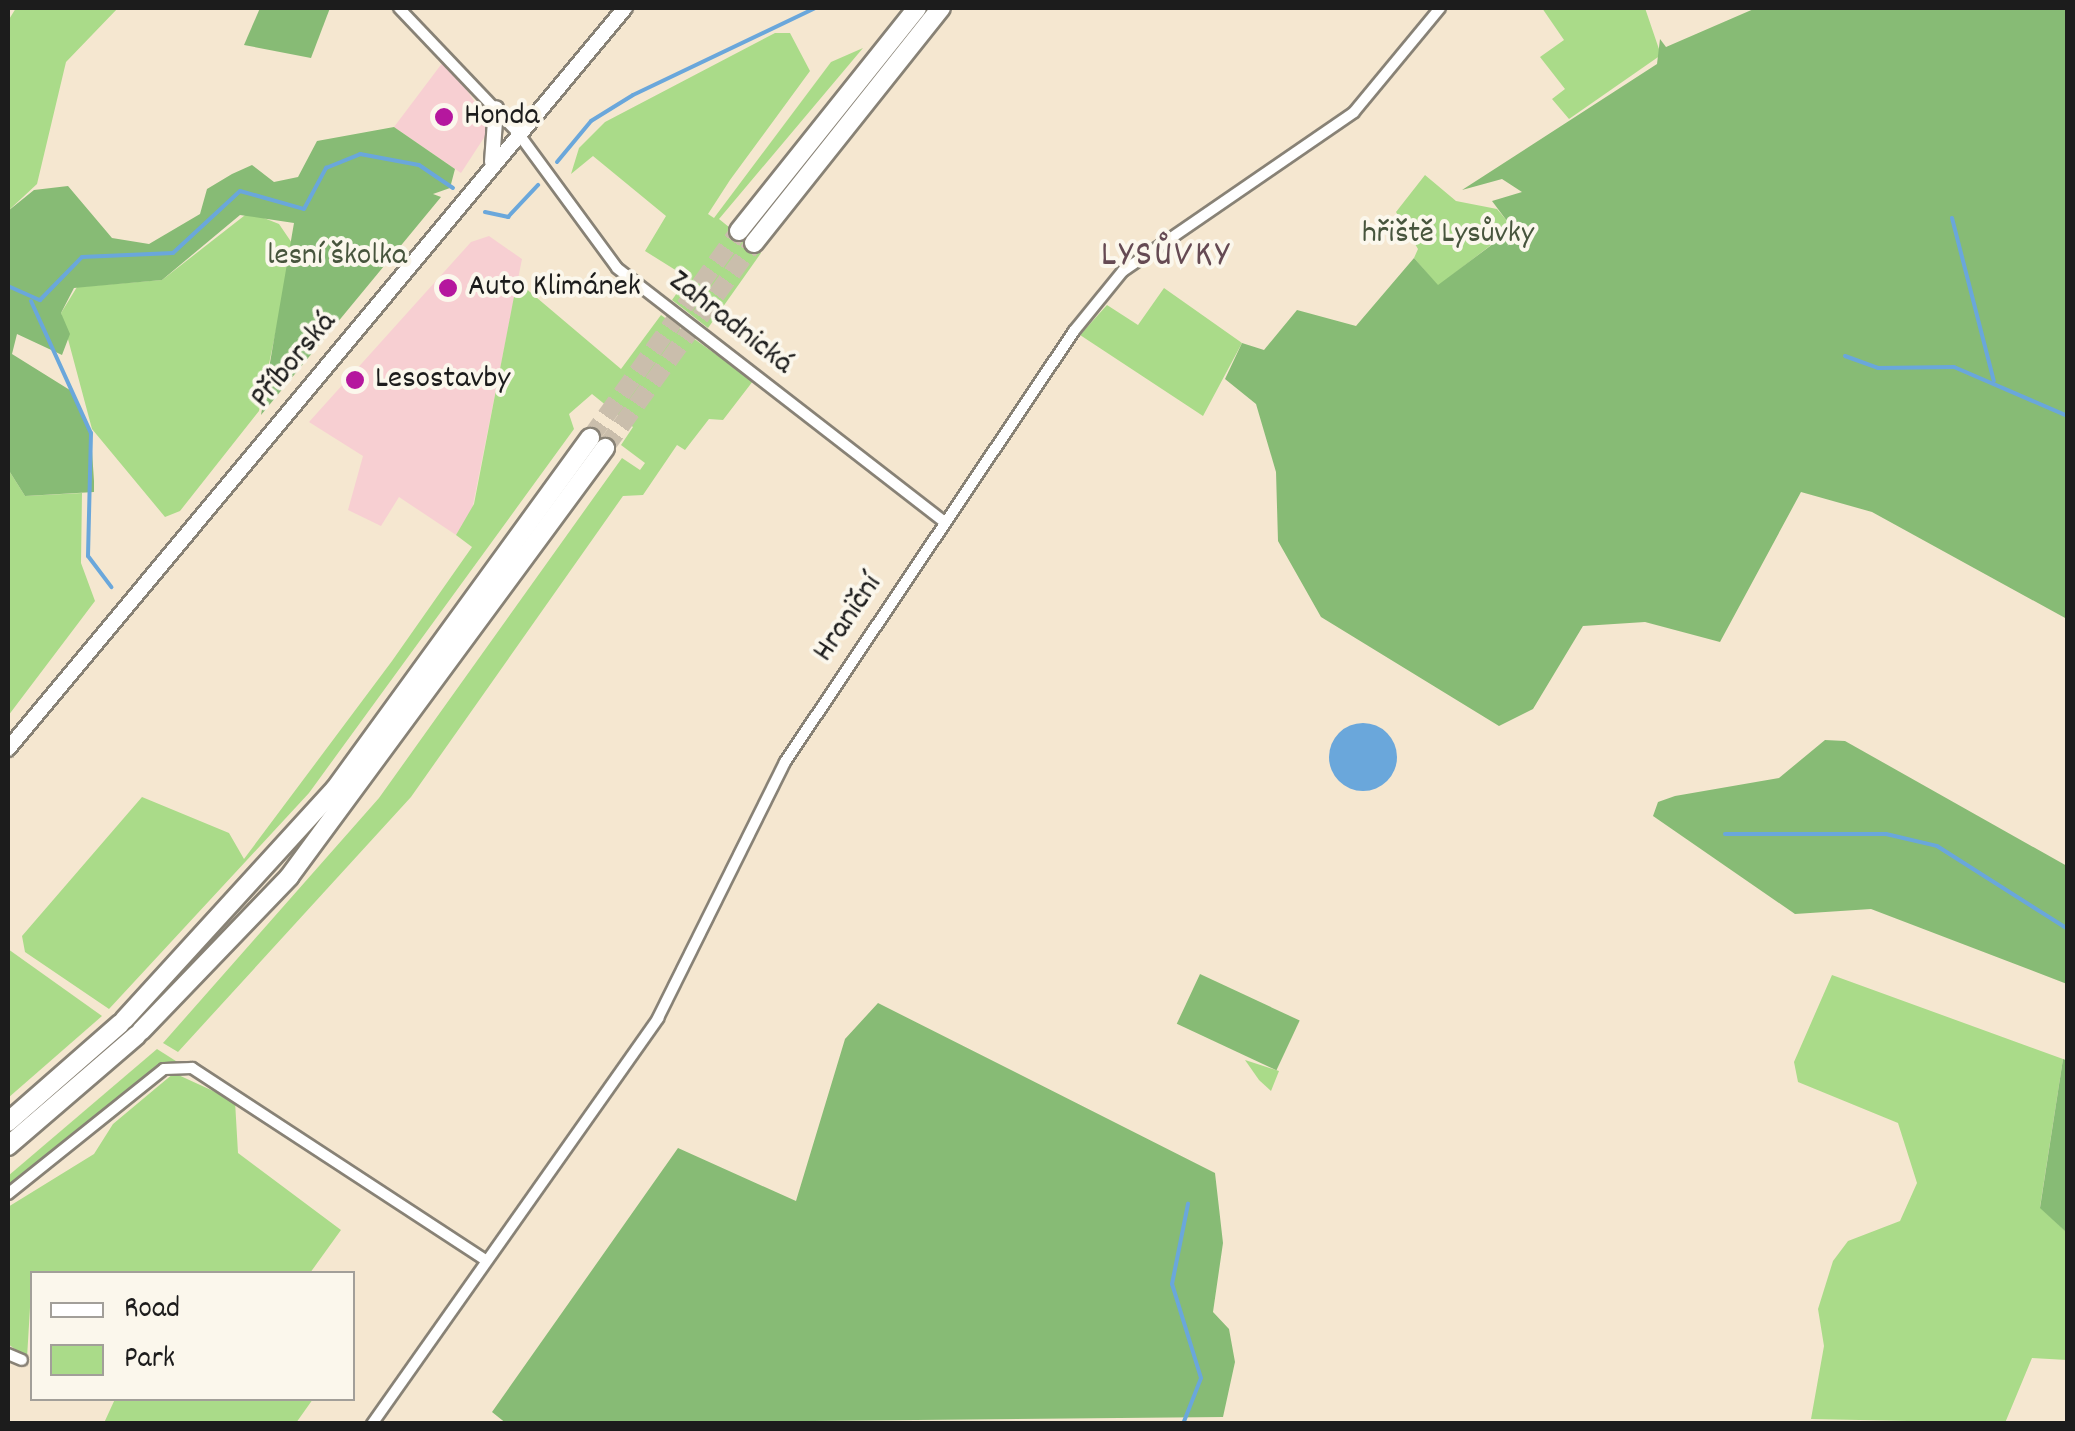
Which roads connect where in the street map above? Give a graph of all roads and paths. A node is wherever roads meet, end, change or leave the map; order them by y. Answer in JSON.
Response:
{"nodes":[{"id":1,"x":398,"y":8,"type":"edge"},
{"id":2,"x":625,"y":8,"type":"edge"},
{"id":3,"x":917,"y":8,"type":"edge"},
{"id":4,"x":940,"y":8,"type":"edge"},
{"id":5,"x":1440,"y":8,"type":"edge"},
{"id":6,"x":496,"y":108,"type":"junction"},
{"id":7,"x":518,"y":134,"type":"junction"},
{"id":8,"x":491,"y":168,"type":"junction"},
{"id":9,"x":597,"y":443,"type":"tunnel mouth"},
{"id":10,"x":944,"y":522,"type":"junction"},
{"id":11,"x":8,"y":749,"type":"edge"},
{"id":12,"x":131,"y":1027,"type":"junction"},
{"id":13,"x":8,"y":1122,"type":"edge"},
{"id":14,"x":8,"y":1146,"type":"edge"},
{"id":15,"x":8,"y":1194,"type":"edge"},
{"id":16,"x":485,"y":1260,"type":"junction"},
{"id":17,"x":8,"y":1354,"type":"edge"},
{"id":18,"x":22,"y":1360,"type":"dead end"},
{"id":19,"x":372,"y":1424,"type":"edge"}],
"edges":[{"from":1,"to":6,"type":"street","name":"Zahradnická"},
{"from":2,"to":7,"type":"main road","name":"Příborská"},
{"from":3,"to":4,"type":"highway"},
{"from":5,"to":10,"type":"street","name":"Hraniční"},
{"from":6,"to":7,"type":"street","name":"Zahradnická"},
{"from":6,"to":8,"type":"main road"},
{"from":7,"to":8,"type":"main road","name":"Příborská"},
{"from":7,"to":10,"type":"street","name":"Zahradnická"},
{"from":8,"to":11,"type":"main road","name":"Příborská"},
{"from":9,"to":12,"type":"highway"},
{"from":10,"to":16,"type":"street","name":"Hraniční"},
{"from":12,"to":13,"type":"highway"},
{"from":12,"to":14,"type":"highway"},
{"from":15,"to":16,"type":"street"},
{"from":16,"to":19,"type":"street","name":"Hraniční"},
{"from":17,"to":18,"type":"street"}]}
